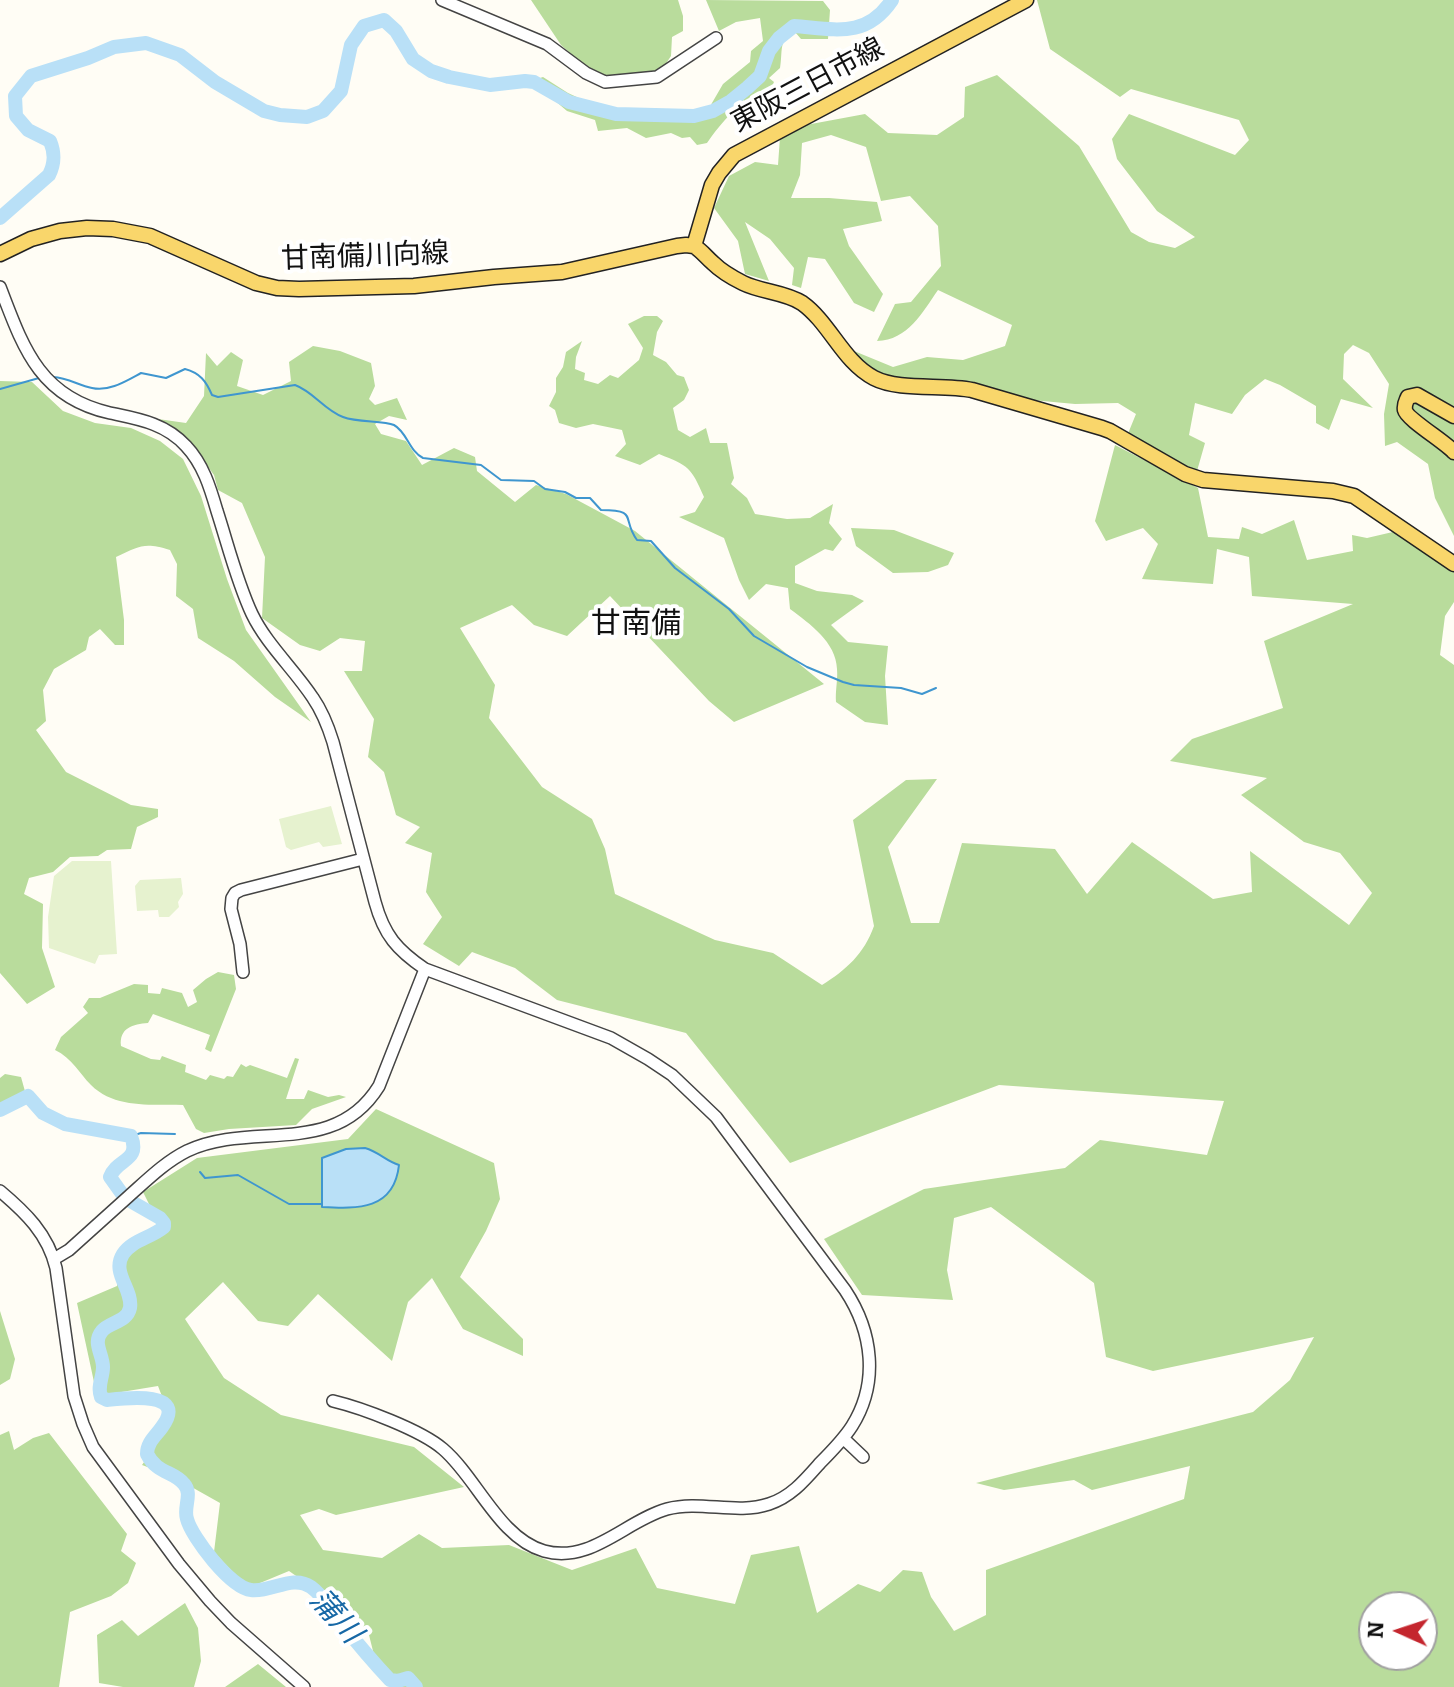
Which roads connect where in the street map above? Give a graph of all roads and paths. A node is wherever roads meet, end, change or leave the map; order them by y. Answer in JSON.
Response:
{"nodes":[{"id":1,"x":442,"y":0,"type":"edge"},
{"id":2,"x":1026,"y":0,"type":"edge"},
{"id":3,"x":998,"y":7,"type":"edge"},
{"id":4,"x":716,"y":38,"type":"dead end"},
{"id":5,"x":694,"y":246,"type":"junction"},
{"id":6,"x":0,"y":254,"type":"edge"},
{"id":7,"x":0,"y":287,"type":"edge"},
{"id":8,"x":1454,"y":416,"type":"edge"},
{"id":9,"x":1454,"y":452,"type":"edge"},
{"id":10,"x":1454,"y":564,"type":"edge"},
{"id":11,"x":363,"y":859,"type":"junction"},
{"id":12,"x":425,"y":969,"type":"junction"},
{"id":13,"x":243,"y":972,"type":"dead end"},
{"id":14,"x":0,"y":1191,"type":"edge"},
{"id":15,"x":54,"y":1259,"type":"junction"},
{"id":16,"x":333,"y":1401,"type":"dead end"},
{"id":17,"x":843,"y":1438,"type":"junction"},
{"id":18,"x":863,"y":1457,"type":"dead end"},
{"id":19,"x":304,"y":1687,"type":"edge"}],
"edges":[{"from":1,"to":4,"type":"street"},
{"from":2,"to":3,"type":"main road","name":"東阪三日市線"},
{"from":3,"to":5,"type":"main road","name":"東阪三日市線"},
{"from":5,"to":6,"type":"main road","name":"甘南備川向線"},
{"from":5,"to":10,"type":"main road"},
{"from":7,"to":11,"type":"street"},
{"from":8,"to":9,"type":"main road"},
{"from":11,"to":12,"type":"street"},
{"from":11,"to":13,"type":"street"},
{"from":12,"to":15,"type":"street"},
{"from":12,"to":17,"type":"street"},
{"from":14,"to":15,"type":"street"},
{"from":15,"to":19,"type":"street"},
{"from":16,"to":17,"type":"street"},
{"from":17,"to":18,"type":"street"}]}
